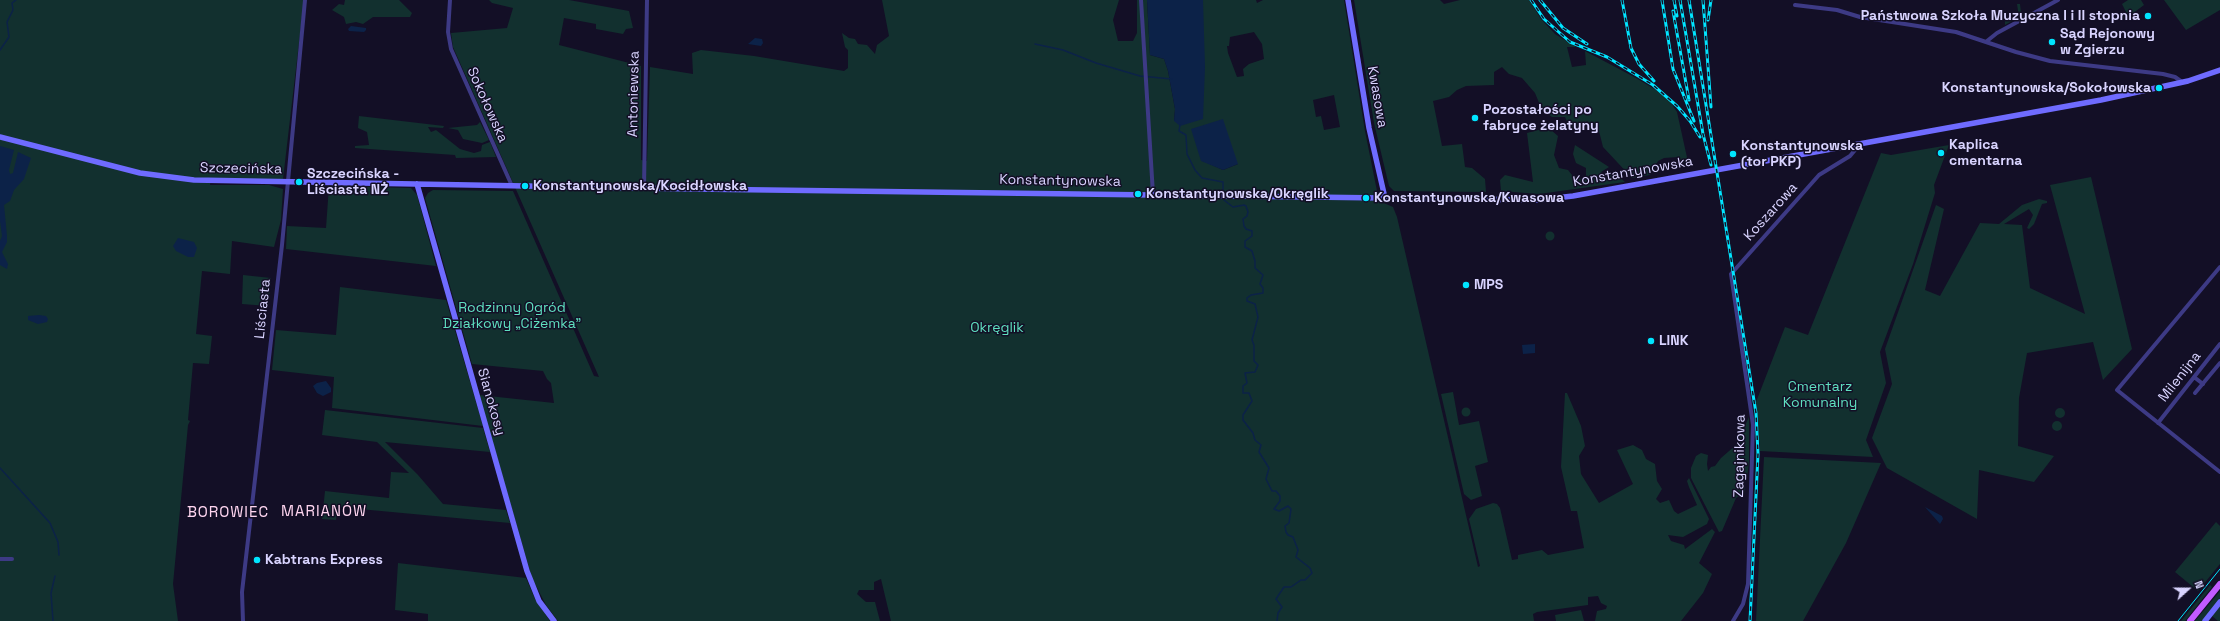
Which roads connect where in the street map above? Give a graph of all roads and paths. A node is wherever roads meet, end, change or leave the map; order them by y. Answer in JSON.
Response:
{"nodes":[{"id":1,"x":305,"y":0,"type":"edge"},
{"id":2,"x":450,"y":0,"type":"edge"},
{"id":3,"x":646,"y":0,"type":"edge"},
{"id":4,"x":1142,"y":0,"type":"edge"},
{"id":5,"x":1348,"y":0,"type":"edge"},
{"id":6,"x":2058,"y":0,"type":"edge"},
{"id":7,"x":1794,"y":4,"type":"dead end"},
{"id":8,"x":1987,"y":41,"type":"junction"},
{"id":9,"x":2220,"y":70,"type":"edge"},
{"id":10,"x":2182,"y":82,"type":"junction"},
{"id":11,"x":0,"y":137,"type":"edge"},
{"id":12,"x":1860,"y":143,"type":"junction"},
{"id":13,"x":287,"y":182,"type":"junction"},
{"id":14,"x":417,"y":184,"type":"junction"},
{"id":15,"x":512,"y":186,"type":"junction"},
{"id":16,"x":644,"y":188,"type":"junction"},
{"id":17,"x":1154,"y":194,"type":"junction"},
{"id":18,"x":1384,"y":198,"type":"junction"},
{"id":19,"x":2220,"y":267,"type":"edge"},
{"id":20,"x":1735,"y":268,"type":"joint"},
{"id":21,"x":2220,"y":344,"type":"edge"},
{"id":22,"x":2220,"y":363,"type":"edge"},
{"id":23,"x":2194,"y":377,"type":"junction"},
{"id":24,"x":2203,"y":384,"type":"junction"},
{"id":25,"x":2195,"y":393,"type":"dead end"},
{"id":26,"x":2158,"y":423,"type":"junction"},
{"id":27,"x":2220,"y":472,"type":"edge"},
{"id":28,"x":0,"y":559,"type":"edge"},
{"id":29,"x":12,"y":559,"type":"dead end"},
{"id":30,"x":2220,"y":584,"type":"edge"},
{"id":31,"x":2220,"y":602,"type":"edge"},
{"id":32,"x":243,"y":621,"type":"edge"},
{"id":33,"x":554,"y":621,"type":"edge"},
{"id":34,"x":1733,"y":621,"type":"edge"},
{"id":35,"x":2190,"y":621,"type":"edge"},
{"id":36,"x":2205,"y":621,"type":"edge"}],
"edges":[{"from":1,"to":13,"type":"street","name":"Liściasta"},
{"from":2,"to":15,"type":"street","name":"Sokołowska"},
{"from":3,"to":16,"type":"street","name":"Antoniewska"},
{"from":4,"to":17,"type":"street"},
{"from":5,"to":18,"type":"main road","name":"Kwasowa"},
{"from":6,"to":8,"type":"street"},
{"from":7,"to":8,"type":"street"},
{"from":8,"to":10,"type":"street"},
{"from":9,"to":10,"type":"main road","name":"Konstantynowska"},
{"from":10,"to":12,"type":"main road","name":"Konstantynowska"},
{"from":11,"to":13,"type":"main road","name":"Szczecińska"},
{"from":12,"to":18,"type":"main road","name":"Konstantynowska"},
{"from":12,"to":20,"type":"street","name":"Koszarowa"},
{"from":13,"to":14,"type":"main road","name":"Szczecińska"},
{"from":13,"to":32,"type":"street","name":"Liściasta"},
{"from":14,"to":15,"type":"main road","name":"Szczecińska"},
{"from":14,"to":33,"type":"main road","name":"Sianokosy"},
{"from":15,"to":16,"type":"main road","name":"Konstantynowska"},
{"from":16,"to":17,"type":"main road","name":"Konstantynowska"},
{"from":17,"to":18,"type":"main road","name":"Konstantynowska"},
{"from":19,"to":26,"type":"street"},
{"from":20,"to":34,"type":"street","name":"Zagajnikowa"},
{"from":21,"to":23,"type":"street","name":"Milenijna"},
{"from":22,"to":24,"type":"street"},
{"from":23,"to":24,"type":"street"},
{"from":23,"to":26,"type":"street","name":"Milenijna"},
{"from":24,"to":25,"type":"street"},
{"from":26,"to":27,"type":"street"},
{"from":28,"to":29,"type":"street"},
{"from":30,"to":35,"type":"main road"},
{"from":31,"to":36,"type":"main road"}]}
